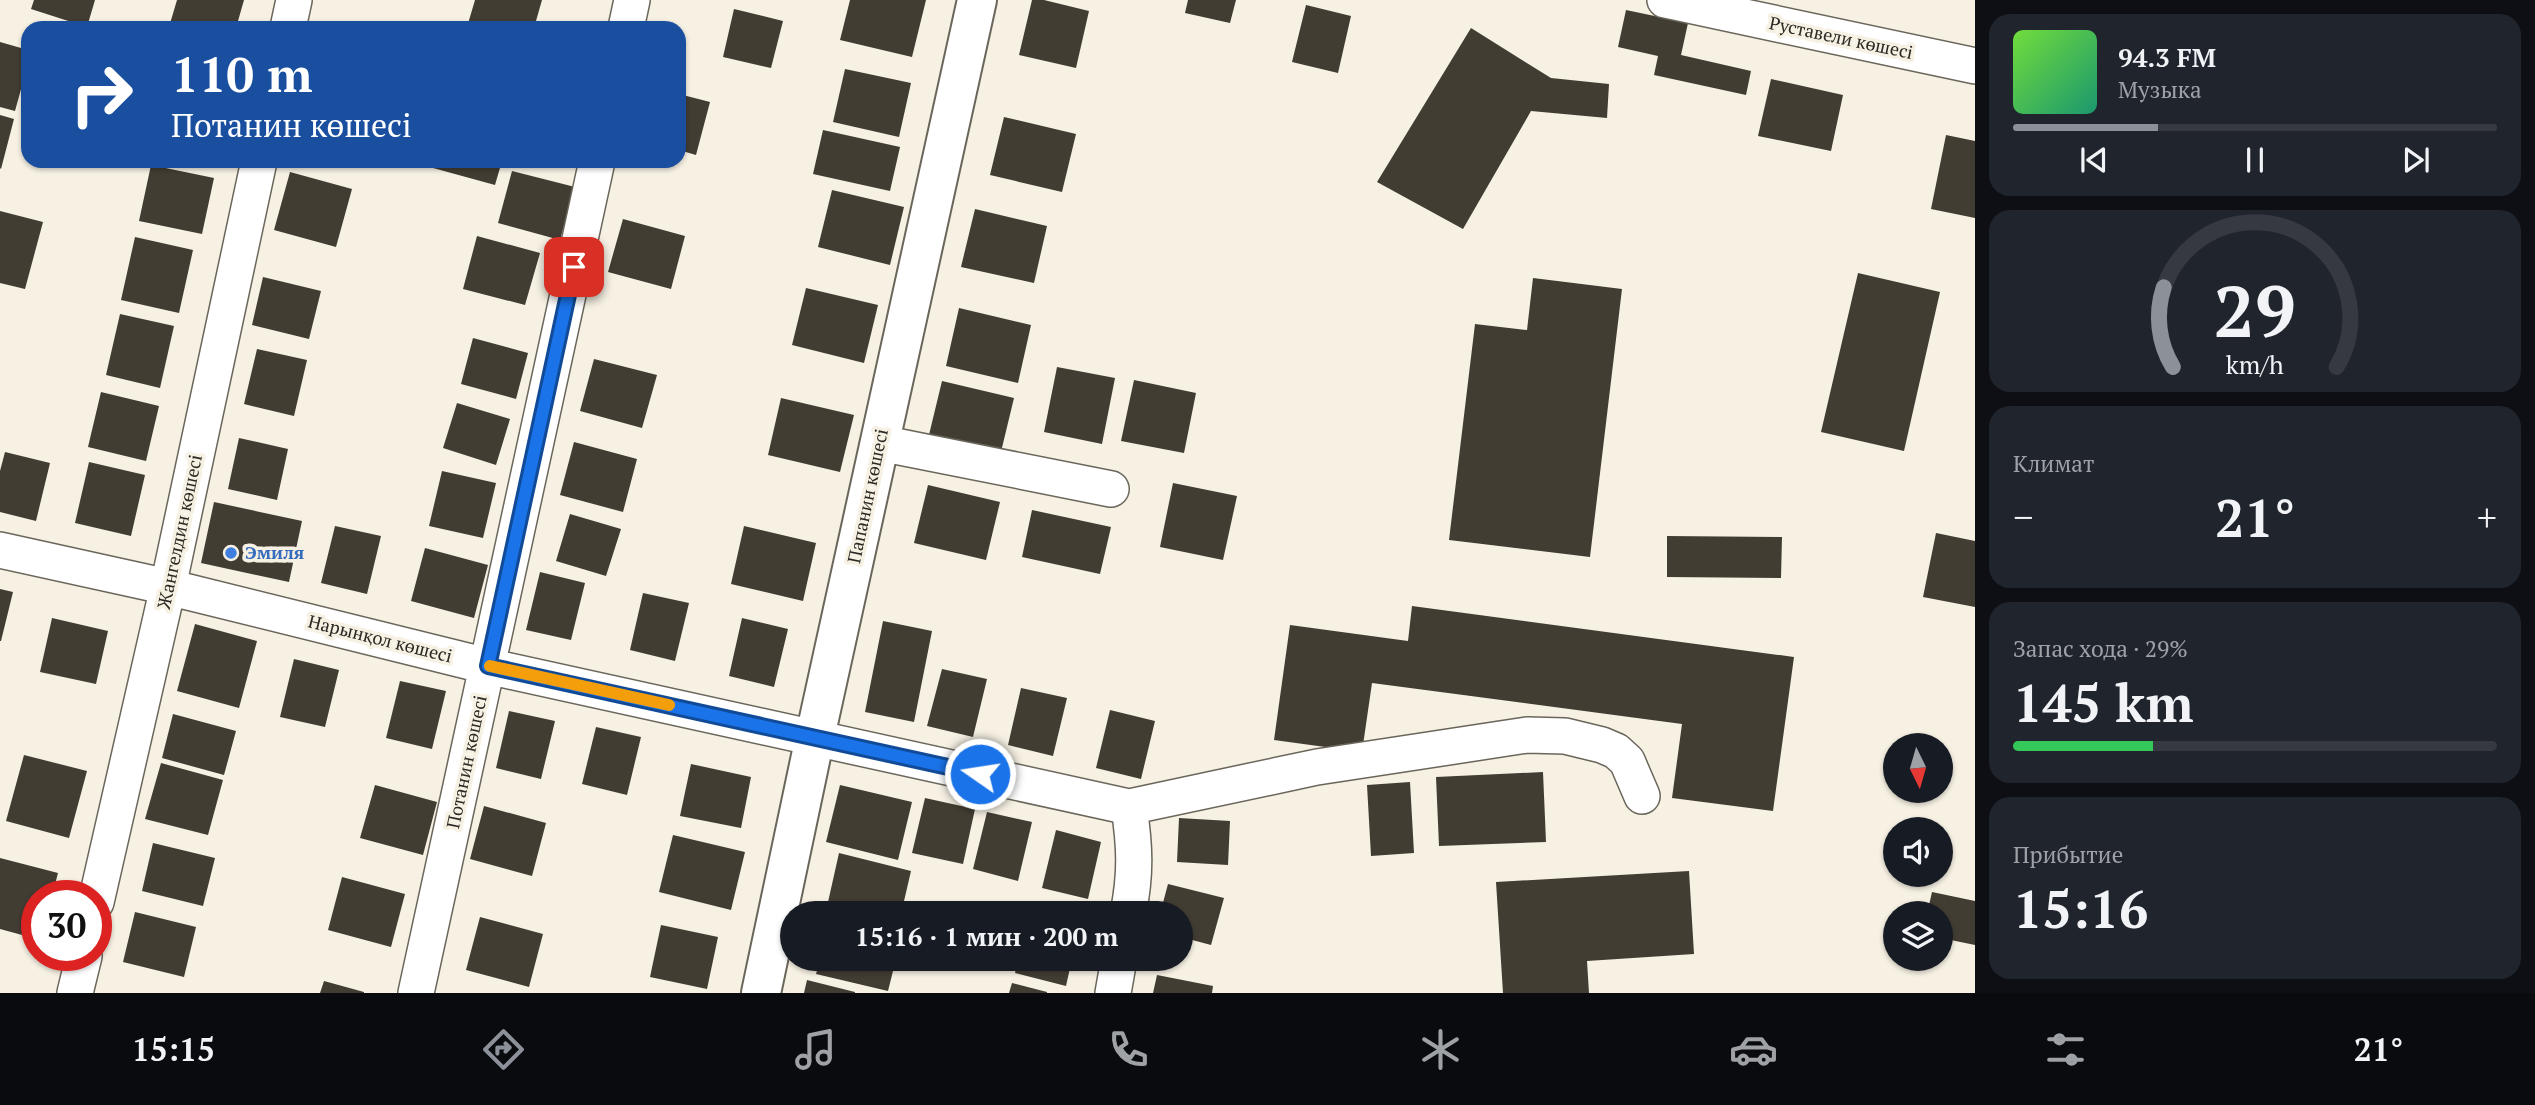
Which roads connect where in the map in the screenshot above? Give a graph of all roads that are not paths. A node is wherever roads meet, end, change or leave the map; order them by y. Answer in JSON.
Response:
{"nodes":[{"id":1,"x":294,"y":0,"type":"edge"},
{"id":2,"x":632,"y":0,"type":"edge"},
{"id":3,"x":977,"y":0,"type":"edge"},
{"id":4,"x":1665,"y":0,"type":"edge"},
{"id":5,"x":1756,"y":10,"type":"edge"},
{"id":6,"x":290,"y":21,"type":"edge"},
{"id":7,"x":628,"y":21,"type":"edge"},
{"id":8,"x":1975,"y":66,"type":"edge"},
{"id":9,"x":258,"y":168,"type":"edge"},
{"id":10,"x":595,"y":168,"type":"edge"},
{"id":11,"x":880,"y":443,"type":"junction"},
{"id":12,"x":1111,"y":488,"type":"dead end"},
{"id":13,"x":0,"y":550,"type":"edge"},
{"id":14,"x":168,"y":587,"type":"junction"},
{"id":15,"x":488,"y":666,"type":"junction"},
{"id":16,"x":815,"y":737,"type":"junction"},
{"id":17,"x":1642,"y":796,"type":"dead end"},
{"id":18,"x":1129,"y":807,"type":"junction"},
{"id":19,"x":101,"y":880,"type":"edge"},
{"id":20,"x":1130,"y":901,"type":"edge"},
{"id":21,"x":80,"y":971,"type":"edge"},
{"id":22,"x":1117,"y":971,"type":"edge"},
{"id":23,"x":75,"y":993,"type":"edge"},
{"id":24,"x":416,"y":993,"type":"edge"},
{"id":25,"x":761,"y":993,"type":"edge"},
{"id":26,"x":1113,"y":993,"type":"edge"}],
"edges":[{"from":1,"to":6,"type":"street"},
{"from":2,"to":7,"type":"street"},
{"from":3,"to":11,"type":"main road","name":"Папанин көшесі"},
{"from":4,"to":5,"type":"street","name":"Руставели көшесі"},
{"from":5,"to":8,"type":"street","name":"Руставели көшесі"},
{"from":9,"to":14,"type":"street","name":"Жангелдин көшесі"},
{"from":10,"to":15,"type":"street","name":"Потанин көшесі"},
{"from":11,"to":12,"type":"street"},
{"from":11,"to":16,"type":"main road","name":"Папанин көшесі"},
{"from":13,"to":14,"type":"street","name":"Нарынқол көшесі"},
{"from":14,"to":15,"type":"street","name":"Нарынқол көшесі"},
{"from":14,"to":19,"type":"street","name":"Жангелдин көшесі"},
{"from":15,"to":16,"type":"street","name":"Нарынқол көшесі"},
{"from":15,"to":24,"type":"street","name":"Потанин көшесі"},
{"from":16,"to":18,"type":"street","name":"Нарынқол көшесі"},
{"from":16,"to":25,"type":"main road","name":"Папанин көшесі"},
{"from":17,"to":18,"type":"street"},
{"from":18,"to":20,"type":"street"},
{"from":21,"to":23,"type":"street"},
{"from":22,"to":26,"type":"street"}]}
